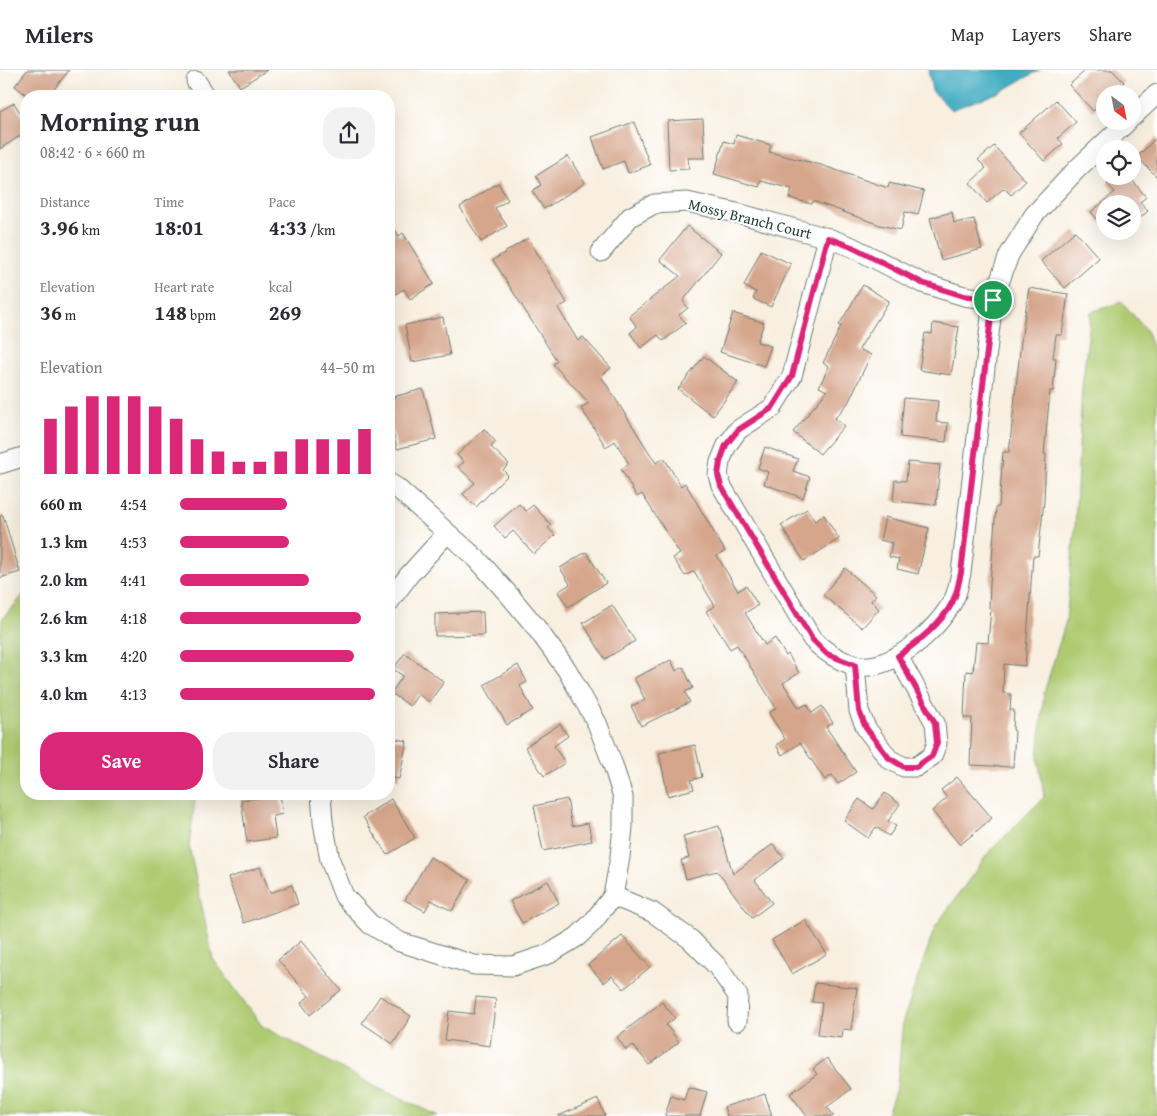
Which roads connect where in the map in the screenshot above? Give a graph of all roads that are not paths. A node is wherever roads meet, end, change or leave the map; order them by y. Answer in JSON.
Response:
{"nodes":[{"id":1,"x":1157,"y":94,"type":"edge"},
{"id":2,"x":1141,"y":109,"type":"edge"},
{"id":3,"x":1118,"y":130,"type":"edge"},
{"id":4,"x":828,"y":238,"type":"junction"},
{"id":5,"x":601,"y":252,"type":"dead end"},
{"id":6,"x":993,"y":300,"type":"junction"},
{"id":7,"x":20,"y":458,"type":"edge"},
{"id":8,"x":0,"y":464,"type":"edge"},
{"id":9,"x":395,"y":487,"type":"edge"},
{"id":10,"x":447,"y":533,"type":"junction"},
{"id":11,"x":395,"y":594,"type":"edge"},
{"id":12,"x":898,"y":656,"type":"junction"},
{"id":13,"x":855,"y":665,"type":"junction"},
{"id":14,"x":321,"y":800,"type":"edge"},
{"id":15,"x":613,"y":896,"type":"junction"},
{"id":16,"x":737,"y":1021,"type":"dead end"}],
"edges":[{"from":1,"to":2,"type":"street"},
{"from":3,"to":6,"type":"street"},
{"from":4,"to":5,"type":"street","name":"Mossy Branch Court"},
{"from":4,"to":6,"type":"street","name":"Mossy Branch Court"},
{"from":4,"to":13,"type":"street"},
{"from":6,"to":12,"type":"street"},
{"from":7,"to":8,"type":"street"},
{"from":9,"to":10,"type":"street"},
{"from":10,"to":11,"type":"street"},
{"from":10,"to":15,"type":"street"},
{"from":12,"to":13,"type":"street"},
{"from":12,"to":13,"type":"street"},
{"from":14,"to":15,"type":"street"},
{"from":15,"to":16,"type":"street"}]}
